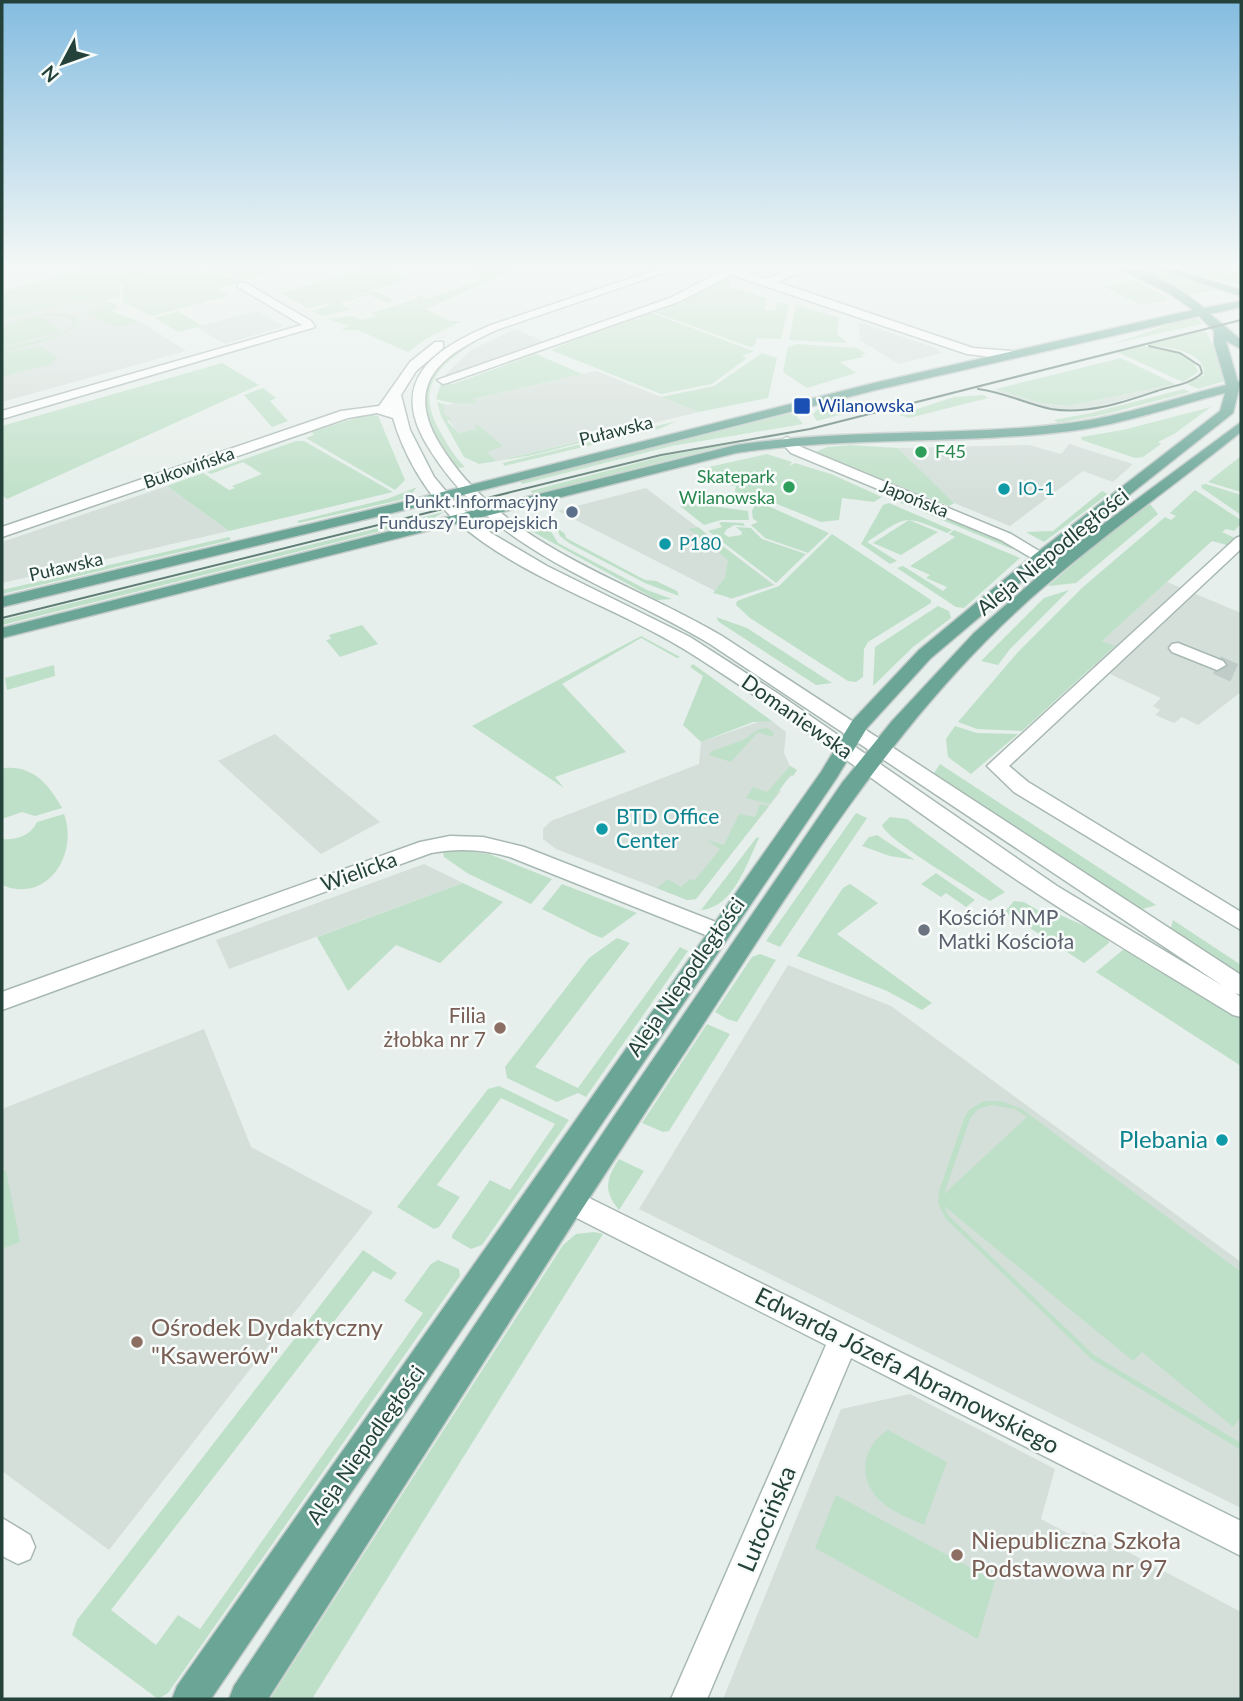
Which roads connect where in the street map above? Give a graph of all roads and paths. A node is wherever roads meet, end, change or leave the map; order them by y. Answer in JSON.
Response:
{"nodes":[{"id":1,"x":248,"y":344,"type":"edge"},
{"id":2,"x":440,"y":344,"type":"edge"},
{"id":3,"x":462,"y":344,"type":"edge"},
{"id":4,"x":546,"y":344,"type":"edge"},
{"id":5,"x":952,"y":344,"type":"edge"},
{"id":6,"x":1057,"y":344,"type":"edge"},
{"id":7,"x":1223,"y":344,"type":"edge"},
{"id":8,"x":971,"y":351,"type":"junction"},
{"id":9,"x":1011,"y":355,"type":"junction"},
{"id":10,"x":968,"y":365,"type":"junction"},
{"id":11,"x":443,"y":380,"type":"dead end"},
{"id":12,"x":1239,"y":385,"type":"edge"},
{"id":13,"x":396,"y":397,"type":"junction"},
{"id":14,"x":377,"y":409,"type":"junction"},
{"id":15,"x":2,"y":415,"type":"edge"},
{"id":16,"x":398,"y":415,"type":"junction"},
{"id":17,"x":810,"y":415,"type":"junction"},
{"id":18,"x":1241,"y":426,"type":"edge"},
{"id":19,"x":937,"y":433,"type":"junction"},
{"id":20,"x":787,"y":441,"type":"junction"},
{"id":21,"x":465,"y":488,"type":"junction"},
{"id":22,"x":440,"y":496,"type":"junction"},
{"id":23,"x":488,"y":512,"type":"junction"},
{"id":24,"x":463,"y":518,"type":"junction"},
{"id":25,"x":2,"y":532,"type":"edge"},
{"id":26,"x":1241,"y":541,"type":"edge"},
{"id":27,"x":1041,"y":557,"type":"junction"},
{"id":28,"x":2,"y":602,"type":"edge"},
{"id":29,"x":2,"y":633,"type":"edge"},
{"id":30,"x":1169,"y":644,"type":"dead end"},
{"id":31,"x":1217,"y":665,"type":"tunnel mouth"},
{"id":32,"x":861,"y":749,"type":"junction"},
{"id":33,"x":1241,"y":922,"type":"edge"},
{"id":34,"x":718,"y":932,"type":"junction"},
{"id":35,"x":1241,"y":986,"type":"edge"},
{"id":36,"x":2,"y":1000,"type":"edge"},
{"id":37,"x":1241,"y":1008,"type":"edge"},
{"id":38,"x":573,"y":1202,"type":"junction"},
{"id":39,"x":844,"y":1339,"type":"junction"},
{"id":40,"x":1241,"y":1539,"type":"edge"},
{"id":41,"x":190,"y":1699,"type":"edge"},
{"id":42,"x":247,"y":1699,"type":"edge"},
{"id":43,"x":689,"y":1699,"type":"edge"}],
"edges":[{"from":1,"to":15,"type":"street"},
{"from":2,"to":13,"type":"street","name":"Bukowińska"},
{"from":3,"to":21,"type":"street","name":"Domaniewska"},
{"from":4,"to":11,"type":"street"},
{"from":5,"to":8,"type":"street"},
{"from":6,"to":9,"type":"main road","name":"Puławska"},
{"from":7,"to":12,"type":"main road"},
{"from":8,"to":9,"type":"street"},
{"from":8,"to":10,"type":"street"},
{"from":9,"to":10,"type":"main road","name":"Puławska"},
{"from":10,"to":17,"type":"main road","name":"Puławska"},
{"from":12,"to":19,"type":"main road"},
{"from":12,"to":27,"type":"main road","name":"Aleja Niepodległości"},
{"from":13,"to":14,"type":"street","name":"Bukowińska"},
{"from":13,"to":16,"type":"street","name":"Domaniewska"},
{"from":14,"to":16,"type":"street","name":"Bukowińska"},
{"from":14,"to":25,"type":"street","name":"Bukowińska"},
{"from":16,"to":22,"type":"street","name":"Domaniewska"},
{"from":17,"to":19,"type":"main road"},
{"from":17,"to":21,"type":"main road","name":"Puławska"},
{"from":18,"to":32,"type":"main road","name":"Aleja Niepodległości"},
{"from":19,"to":20,"type":"main road"},
{"from":20,"to":23,"type":"main road"},
{"from":20,"to":27,"type":"street","name":"Japońska"},
{"from":21,"to":22,"type":"main road","name":"Puławska"},
{"from":21,"to":23,"type":"street","name":"Domaniewska"},
{"from":22,"to":24,"type":"street","name":"Domaniewska"},
{"from":22,"to":28,"type":"main road","name":"Puławska"},
{"from":23,"to":24,"type":"main road"},
{"from":23,"to":32,"type":"street","name":"Domaniewska"},
{"from":24,"to":29,"type":"main road"},
{"from":24,"to":32,"type":"street","name":"Domaniewska"},
{"from":26,"to":33,"type":"street"},
{"from":27,"to":32,"type":"main road","name":"Aleja Niepodległości"},
{"from":30,"to":31,"type":"street"},
{"from":32,"to":34,"type":"main road","name":"Aleja Niepodległości"},
{"from":32,"to":35,"type":"street","name":"Domaniewska"},
{"from":32,"to":37,"type":"street","name":"Domaniewska"},
{"from":32,"to":38,"type":"main road","name":"Aleja Niepodległości"},
{"from":34,"to":36,"type":"street","name":"Wielicka"},
{"from":34,"to":41,"type":"main road","name":"Aleja Niepodległości"},
{"from":38,"to":39,"type":"street","name":"Edwarda Józefa Abramowskiego"},
{"from":38,"to":42,"type":"main road","name":"Aleja Niepodległości"},
{"from":39,"to":40,"type":"street","name":"Edwarda Józefa Abramowskiego"},
{"from":39,"to":43,"type":"street","name":"Lutocińska"}]}
